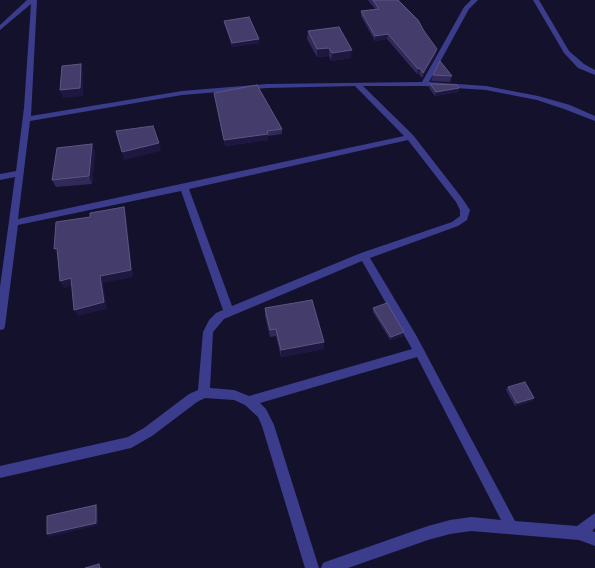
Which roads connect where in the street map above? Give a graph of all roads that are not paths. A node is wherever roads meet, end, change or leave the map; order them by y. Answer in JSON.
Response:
{"nodes":[{"id":1,"x":33,"y":0,"type":"edge"},
{"id":2,"x":475,"y":0,"type":"edge"},
{"id":3,"x":536,"y":0,"type":"edge"},
{"id":4,"x":0,"y":28,"type":"edge"},
{"id":5,"x":595,"y":73,"type":"edge"},
{"id":6,"x":357,"y":84,"type":"junction"},
{"id":7,"x":424,"y":84,"type":"junction"},
{"id":8,"x":26,"y":119,"type":"junction"},
{"id":9,"x":595,"y":119,"type":"edge"},
{"id":10,"x":410,"y":137,"type":"junction"},
{"id":11,"x":19,"y":173,"type":"junction"},
{"id":12,"x":0,"y":177,"type":"edge"},
{"id":13,"x":184,"y":187,"type":"junction"},
{"id":14,"x":13,"y":223,"type":"junction"},
{"id":15,"x":364,"y":256,"type":"junction"},
{"id":16,"x":4,"y":263,"type":"edge"},
{"id":17,"x":229,"y":311,"type":"junction"},
{"id":18,"x":0,"y":326,"type":"edge"},
{"id":19,"x":420,"y":352,"type":"junction"},
{"id":20,"x":204,"y":394,"type":"junction"},
{"id":21,"x":249,"y":401,"type":"junction"},
{"id":22,"x":0,"y":472,"type":"edge"},
{"id":23,"x":595,"y":520,"type":"edge"},
{"id":24,"x":512,"y":528,"type":"junction"},
{"id":25,"x":579,"y":533,"type":"junction"},
{"id":26,"x":595,"y":539,"type":"edge"},
{"id":27,"x":312,"y":568,"type":"edge"},
{"id":28,"x":328,"y":568,"type":"edge"}],
"edges":[{"from":1,"to":4,"type":"street"},
{"from":1,"to":8,"type":"street"},
{"from":2,"to":7,"type":"street"},
{"from":3,"to":5,"type":"street"},
{"from":6,"to":7,"type":"street"},
{"from":6,"to":8,"type":"street"},
{"from":6,"to":10,"type":"street"},
{"from":7,"to":9,"type":"street"},
{"from":8,"to":11,"type":"street"},
{"from":10,"to":13,"type":"street"},
{"from":10,"to":15,"type":"street"},
{"from":11,"to":12,"type":"street"},
{"from":11,"to":14,"type":"street"},
{"from":13,"to":14,"type":"street"},
{"from":13,"to":17,"type":"street"},
{"from":14,"to":16,"type":"street"},
{"from":15,"to":17,"type":"street"},
{"from":15,"to":19,"type":"street"},
{"from":16,"to":18,"type":"street"},
{"from":17,"to":20,"type":"street"},
{"from":19,"to":21,"type":"street"},
{"from":19,"to":24,"type":"street"},
{"from":20,"to":21,"type":"street"},
{"from":20,"to":22,"type":"street"},
{"from":21,"to":27,"type":"street"},
{"from":23,"to":25,"type":"street"},
{"from":24,"to":25,"type":"street"},
{"from":24,"to":28,"type":"street"},
{"from":25,"to":26,"type":"street"}]}
